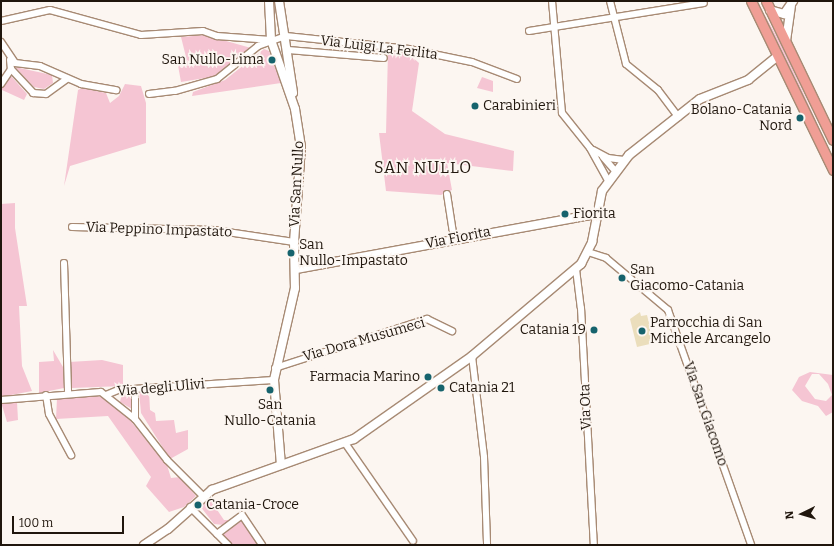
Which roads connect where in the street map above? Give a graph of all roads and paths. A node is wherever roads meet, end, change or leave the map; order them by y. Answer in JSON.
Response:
{"nodes":[{"id":1,"x":269,"y":1,"type":"edge"},
{"id":2,"x":278,"y":1,"type":"edge"},
{"id":3,"x":552,"y":1,"type":"edge"},
{"id":4,"x":610,"y":1,"type":"edge"},
{"id":5,"x":751,"y":1,"type":"edge"},
{"id":6,"x":766,"y":1,"type":"edge"},
{"id":7,"x":704,"y":3,"type":"dead end"},
{"id":8,"x":792,"y":4,"type":"edge"},
{"id":9,"x":770,"y":10,"type":"junction"},
{"id":10,"x":614,"y":18,"type":"junction"},
{"id":11,"x":1,"y":21,"type":"edge"},
{"id":12,"x":554,"y":27,"type":"junction"},
{"id":13,"x":529,"y":31,"type":"dead end"},
{"id":14,"x":286,"y":36,"type":"junction"},
{"id":15,"x":271,"y":40,"type":"junction"},
{"id":16,"x":1,"y":42,"type":"edge"},
{"id":17,"x":786,"y":42,"type":"junction"},
{"id":18,"x":288,"y":50,"type":"junction"},
{"id":19,"x":778,"y":56,"type":"junction"},
{"id":20,"x":384,"y":58,"type":"dead end"},
{"id":21,"x":10,"y":60,"type":"junction"},
{"id":22,"x":290,"y":65,"type":"junction"},
{"id":23,"x":280,"y":68,"type":"junction"},
{"id":24,"x":10,"y":69,"type":"junction"},
{"id":25,"x":67,"y":79,"type":"junction"},
{"id":26,"x":517,"y":79,"type":"dead end"},
{"id":27,"x":1,"y":84,"type":"edge"},
{"id":28,"x":116,"y":90,"type":"dead end"},
{"id":29,"x":149,"y":94,"type":"dead end"},
{"id":30,"x":295,"y":109,"type":"junction"},
{"id":31,"x":678,"y":117,"type":"junction"},
{"id":32,"x":833,"y":140,"type":"edge"},
{"id":33,"x":590,"y":148,"type":"junction"},
{"id":34,"x":601,"y":156,"type":"junction"},
{"id":35,"x":624,"y":160,"type":"junction"},
{"id":36,"x":616,"y":170,"type":"junction"},
{"id":37,"x":833,"y":170,"type":"edge"},
{"id":38,"x":608,"y":181,"type":"junction"},
{"id":39,"x":447,"y":194,"type":"dead end"},
{"id":40,"x":596,"y":214,"type":"junction"},
{"id":41,"x":72,"y":227,"type":"dead end"},
{"id":42,"x":454,"y":239,"type":"junction"},
{"id":43,"x":294,"y":242,"type":"junction"},
{"id":44,"x":588,"y":252,"type":"junction"},
{"id":45,"x":64,"y":263,"type":"dead end"},
{"id":46,"x":296,"y":269,"type":"junction"},
{"id":47,"x":576,"y":269,"type":"junction"},
{"id":48,"x":452,"y":331,"type":"dead end"},
{"id":49,"x":472,"y":356,"type":"junction"},
{"id":50,"x":275,"y":368,"type":"junction"},
{"id":51,"x":274,"y":380,"type":"junction"},
{"id":52,"x":135,"y":389,"type":"junction"},
{"id":53,"x":68,"y":392,"type":"junction"},
{"id":54,"x":46,"y":395,"type":"junction"},
{"id":55,"x":106,"y":395,"type":"junction"},
{"id":56,"x":1,"y":400,"type":"edge"},
{"id":57,"x":135,"y":420,"type":"junction"},
{"id":58,"x":345,"y":443,"type":"junction"},
{"id":59,"x":70,"y":455,"type":"dead end"},
{"id":60,"x":281,"y":465,"type":"junction"},
{"id":61,"x":202,"y":496,"type":"junction"},
{"id":62,"x":190,"y":507,"type":"junction"},
{"id":63,"x":217,"y":534,"type":"junction"},
{"id":64,"x":413,"y":541,"type":"dead end"},
{"id":65,"x":144,"y":545,"type":"edge"},
{"id":66,"x":228,"y":545,"type":"edge"},
{"id":67,"x":262,"y":545,"type":"edge"},
{"id":68,"x":487,"y":545,"type":"edge"},
{"id":69,"x":594,"y":545,"type":"edge"},
{"id":70,"x":751,"y":545,"type":"edge"}],
"edges":[{"from":1,"to":15,"type":"main road","name":"Via San Nullo"},
{"from":2,"to":14,"type":"main road"},
{"from":3,"to":12,"type":"street"},
{"from":4,"to":10,"type":"street"},
{"from":5,"to":19,"type":"main road"},
{"from":6,"to":9,"type":"main road"},
{"from":7,"to":10,"type":"street"},
{"from":8,"to":9,"type":"main road"},
{"from":8,"to":17,"type":"main road"},
{"from":9,"to":17,"type":"main road"},
{"from":10,"to":12,"type":"street"},
{"from":10,"to":31,"type":"street"},
{"from":11,"to":15,"type":"street"},
{"from":12,"to":13,"type":"street"},
{"from":12,"to":33,"type":"street"},
{"from":14,"to":15,"type":"street"},
{"from":14,"to":18,"type":"main road"},
{"from":14,"to":26,"type":"street","name":"Via Luigi La Ferlita"},
{"from":15,"to":23,"type":"main road","name":"Via San Nullo"},
{"from":15,"to":29,"type":"street"},
{"from":16,"to":21,"type":"street"},
{"from":17,"to":32,"type":"main road"},
{"from":18,"to":20,"type":"street"},
{"from":18,"to":22,"type":"main road"},
{"from":19,"to":31,"type":"main road"},
{"from":19,"to":37,"type":"main road"},
{"from":21,"to":24,"type":"street"},
{"from":21,"to":25,"type":"street"},
{"from":22,"to":23,"type":"street"},
{"from":22,"to":30,"type":"main road"},
{"from":23,"to":30,"type":"main road","name":"Via San Nullo"},
{"from":24,"to":25,"type":"street"},
{"from":24,"to":27,"type":"street"},
{"from":25,"to":28,"type":"street"},
{"from":30,"to":43,"type":"main road","name":"Via San Nullo"},
{"from":31,"to":35,"type":"main road"},
{"from":33,"to":34,"type":"street"},
{"from":33,"to":38,"type":"street"},
{"from":34,"to":35,"type":"street"},
{"from":34,"to":36,"type":"street"},
{"from":35,"to":36,"type":"main road"},
{"from":36,"to":38,"type":"main road"},
{"from":38,"to":40,"type":"main road"},
{"from":39,"to":42,"type":"street"},
{"from":40,"to":42,"type":"main road","name":"Via Fiorita"},
{"from":40,"to":44,"type":"main road"},
{"from":41,"to":43,"type":"street","name":"Via Peppino Impastato"},
{"from":42,"to":46,"type":"main road","name":"Via Fiorita"},
{"from":43,"to":46,"type":"main road","name":"Via San Nullo"},
{"from":44,"to":47,"type":"main road"},
{"from":44,"to":70,"type":"street","name":"Via San Giacomo"},
{"from":45,"to":53,"type":"street"},
{"from":46,"to":50,"type":"main road","name":"Via San Nullo"},
{"from":47,"to":49,"type":"main road"},
{"from":47,"to":69,"type":"street","name":"Via Ota"},
{"from":48,"to":50,"type":"street","name":"Via Dora Musumeci"},
{"from":49,"to":58,"type":"main road"},
{"from":49,"to":68,"type":"street"},
{"from":50,"to":51,"type":"main road","name":"Via San Nullo"},
{"from":51,"to":52,"type":"street","name":"Via degli Ulivi"},
{"from":51,"to":60,"type":"main road","name":"Via San Nullo"},
{"from":52,"to":55,"type":"street","name":"Via degli Ulivi"},
{"from":52,"to":57,"type":"street"},
{"from":53,"to":54,"type":"street","name":"Via degli Ulivi"},
{"from":53,"to":55,"type":"street","name":"Via degli Ulivi"},
{"from":54,"to":56,"type":"street","name":"Via degli Ulivi"},
{"from":54,"to":59,"type":"street"},
{"from":55,"to":57,"type":"street"},
{"from":57,"to":61,"type":"street"},
{"from":58,"to":60,"type":"main road"},
{"from":58,"to":64,"type":"street"},
{"from":60,"to":61,"type":"main road"},
{"from":61,"to":62,"type":"main road"},
{"from":62,"to":63,"type":"street"},
{"from":62,"to":65,"type":"main road"},
{"from":63,"to":66,"type":"street"},
{"from":63,"to":67,"type":"street"}]}
